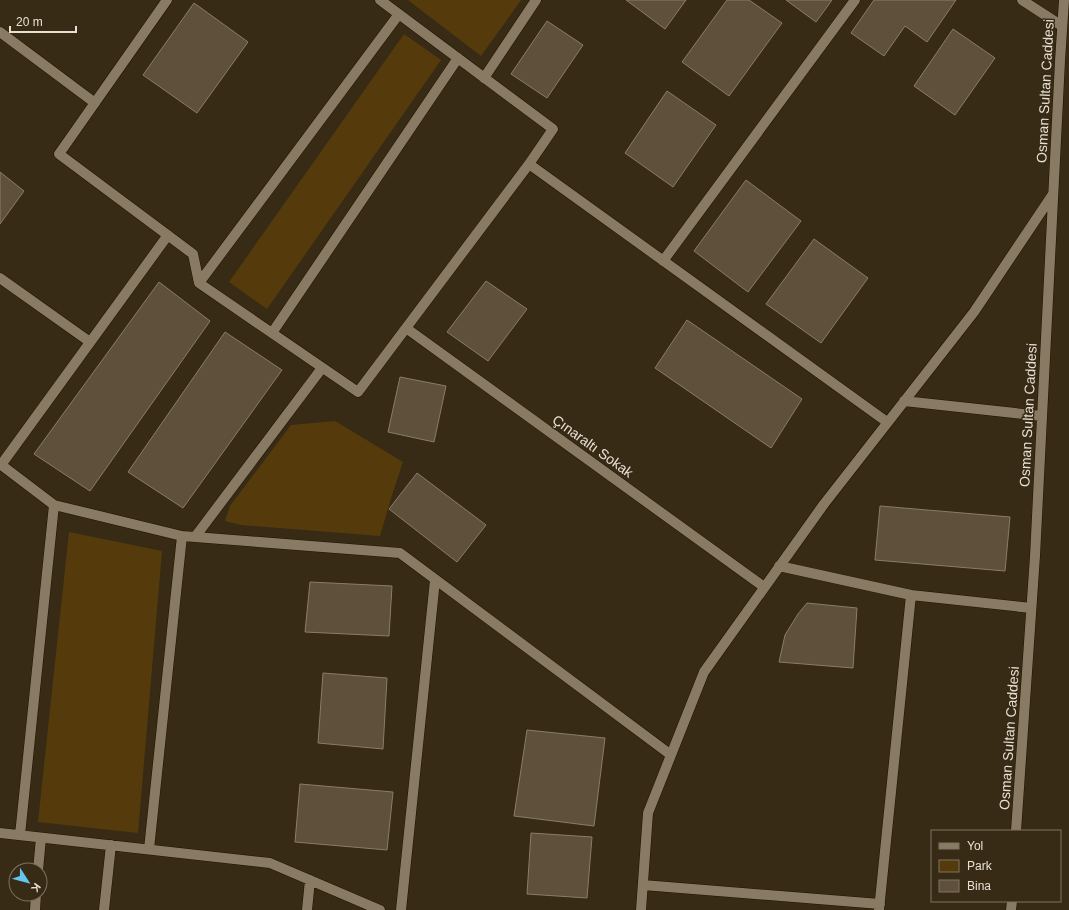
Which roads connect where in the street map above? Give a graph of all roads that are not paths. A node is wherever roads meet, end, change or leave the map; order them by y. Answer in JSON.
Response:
{"nodes":[{"id":1,"x":167,"y":0,"type":"edge"},
{"id":2,"x":380,"y":0,"type":"edge"},
{"id":3,"x":536,"y":0,"type":"edge"},
{"id":4,"x":855,"y":0,"type":"edge"},
{"id":5,"x":1022,"y":0,"type":"edge"},
{"id":6,"x":1064,"y":0,"type":"edge"},
{"id":7,"x":399,"y":14,"type":"junction"},
{"id":8,"x":1062,"y":26,"type":"junction"},
{"id":9,"x":0,"y":32,"type":"edge"},
{"id":10,"x":458,"y":58,"type":"junction"},
{"id":11,"x":484,"y":78,"type":"junction"},
{"id":12,"x":95,"y":103,"type":"junction"},
{"id":13,"x":529,"y":164,"type":"junction"},
{"id":14,"x":1053,"y":194,"type":"junction"},
{"id":15,"x":168,"y":235,"type":"junction"},
{"id":16,"x":663,"y":260,"type":"junction"},
{"id":17,"x":0,"y":278,"type":"edge"},
{"id":18,"x":199,"y":283,"type":"junction"},
{"id":19,"x":406,"y":328,"type":"junction"},
{"id":20,"x":272,"y":333,"type":"junction"},
{"id":21,"x":90,"y":342,"type":"junction"},
{"id":22,"x":322,"y":368,"type":"junction"},
{"id":23,"x":904,"y":401,"type":"junction"},
{"id":24,"x":1042,"y":416,"type":"junction"},
{"id":25,"x":888,"y":422,"type":"junction"},
{"id":26,"x":1,"y":465,"type":"edge"},
{"id":27,"x":54,"y":505,"type":"junction"},
{"id":28,"x":182,"y":536,"type":"junction"},
{"id":29,"x":195,"y":537,"type":"junction"},
{"id":30,"x":779,"y":566,"type":"junction"},
{"id":31,"x":435,"y":580,"type":"junction"},
{"id":32,"x":764,"y":587,"type":"junction"},
{"id":33,"x":911,"y":595,"type":"junction"},
{"id":34,"x":1031,"y":608,"type":"junction"},
{"id":35,"x":671,"y":755,"type":"junction"},
{"id":36,"x":1016,"y":830,"type":"edge"},
{"id":37,"x":0,"y":833,"type":"edge"},
{"id":38,"x":20,"y":835,"type":"junction"},
{"id":39,"x":42,"y":838,"type":"junction"},
{"id":40,"x":111,"y":845,"type":"junction"},
{"id":41,"x":150,"y":849,"type":"junction"},
{"id":42,"x":39,"y":862,"type":"edge"},
{"id":43,"x":310,"y":880,"type":"junction"},
{"id":44,"x":643,"y":885,"type":"junction"},
{"id":45,"x":879,"y":907,"type":"edge"},
{"id":46,"x":104,"y":910,"type":"edge"},
{"id":47,"x":307,"y":910,"type":"edge"},
{"id":48,"x":380,"y":910,"type":"edge"},
{"id":49,"x":401,"y":910,"type":"edge"},
{"id":50,"x":641,"y":910,"type":"edge"}],
"edges":[{"from":1,"to":12,"type":"street"},
{"from":2,"to":7,"type":"street"},
{"from":3,"to":11,"type":"street"},
{"from":4,"to":16,"type":"street"},
{"from":5,"to":8,"type":"street"},
{"from":6,"to":8,"type":"street","name":"Osman Sultan Caddesi"},
{"from":7,"to":10,"type":"street"},
{"from":7,"to":18,"type":"street"},
{"from":8,"to":14,"type":"street","name":"Osman Sultan Caddesi"},
{"from":9,"to":12,"type":"street"},
{"from":10,"to":11,"type":"street"},
{"from":10,"to":20,"type":"street"},
{"from":11,"to":13,"type":"street"},
{"from":12,"to":15,"type":"street"},
{"from":13,"to":16,"type":"street"},
{"from":13,"to":19,"type":"street"},
{"from":14,"to":23,"type":"street"},
{"from":14,"to":24,"type":"street","name":"Osman Sultan Caddesi"},
{"from":15,"to":18,"type":"street"},
{"from":15,"to":21,"type":"street"},
{"from":16,"to":25,"type":"street"},
{"from":17,"to":21,"type":"street"},
{"from":18,"to":20,"type":"street"},
{"from":19,"to":22,"type":"street"},
{"from":19,"to":32,"type":"street","name":"Çınaraltı Sokak"},
{"from":20,"to":22,"type":"street"},
{"from":21,"to":26,"type":"street"},
{"from":22,"to":29,"type":"street"},
{"from":23,"to":24,"type":"street"},
{"from":23,"to":25,"type":"street"},
{"from":24,"to":34,"type":"street","name":"Osman Sultan Caddesi"},
{"from":25,"to":30,"type":"street"},
{"from":26,"to":27,"type":"street"},
{"from":27,"to":28,"type":"street"},
{"from":27,"to":38,"type":"street"},
{"from":28,"to":29,"type":"street"},
{"from":28,"to":41,"type":"street"},
{"from":29,"to":31,"type":"street"},
{"from":30,"to":32,"type":"street"},
{"from":30,"to":33,"type":"street"},
{"from":31,"to":35,"type":"street"},
{"from":31,"to":49,"type":"street"},
{"from":32,"to":35,"type":"street"},
{"from":33,"to":34,"type":"street"},
{"from":33,"to":45,"type":"street"},
{"from":34,"to":36,"type":"street","name":"Osman Sultan Caddesi"},
{"from":35,"to":44,"type":"street"},
{"from":37,"to":38,"type":"street"},
{"from":38,"to":39,"type":"street"},
{"from":39,"to":40,"type":"street"},
{"from":39,"to":42,"type":"street"},
{"from":40,"to":41,"type":"street"},
{"from":40,"to":46,"type":"street"},
{"from":41,"to":43,"type":"street"},
{"from":43,"to":47,"type":"street"},
{"from":43,"to":48,"type":"street"},
{"from":44,"to":45,"type":"street"},
{"from":44,"to":50,"type":"street"}]}
